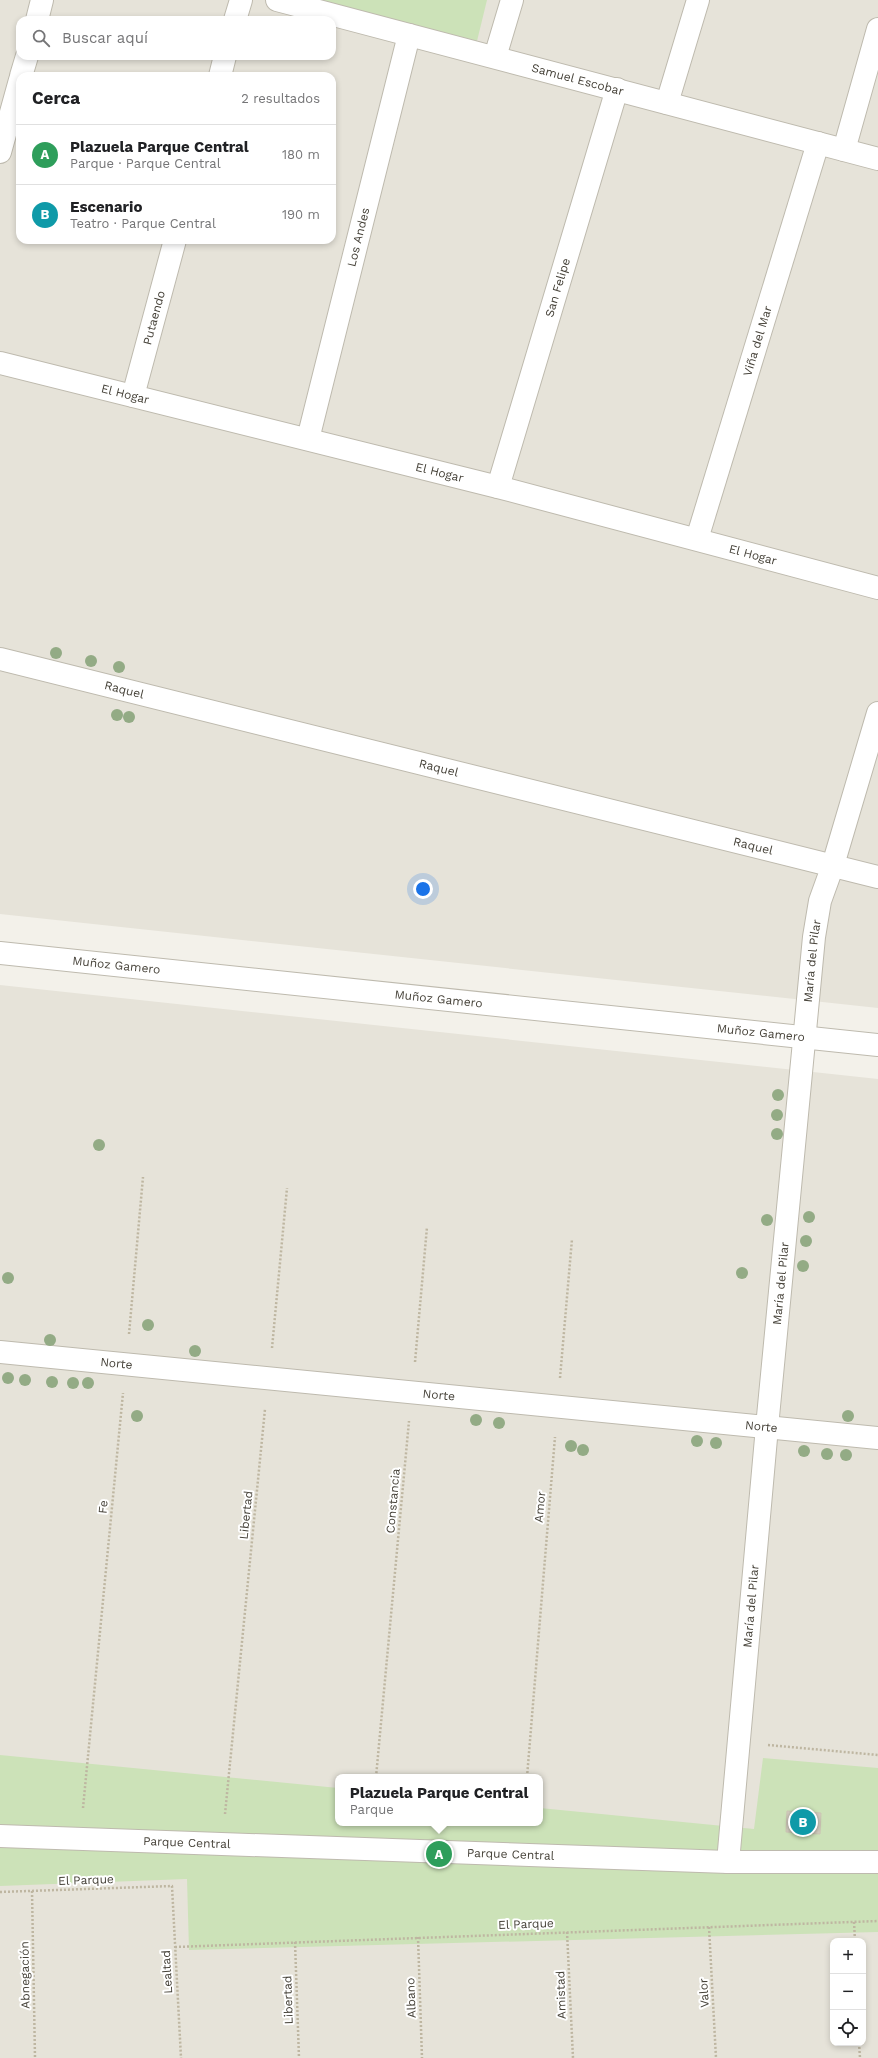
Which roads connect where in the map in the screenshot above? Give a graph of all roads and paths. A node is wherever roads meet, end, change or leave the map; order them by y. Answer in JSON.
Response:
{"nodes":[{"id":1,"x":42,"y":0,"type":"edge"},
{"id":2,"x":241,"y":0,"type":"edge"},
{"id":3,"x":277,"y":0,"type":"edge"},
{"id":4,"x":512,"y":0,"type":"edge"},
{"id":5,"x":698,"y":0,"type":"edge"},
{"id":6,"x":37,"y":16,"type":"edge"},
{"id":7,"x":236,"y":16,"type":"edge"},
{"id":8,"x":878,"y":30,"type":"edge"},
{"id":9,"x":409,"y":35,"type":"junction"},
{"id":10,"x":495,"y":57,"type":"junction"},
{"id":11,"x":26,"y":60,"type":"edge"},
{"id":12,"x":225,"y":60,"type":"edge"},
{"id":13,"x":22,"y":72,"type":"edge"},
{"id":14,"x":221,"y":72,"type":"edge"},
{"id":15,"x":617,"y":89,"type":"junction"},
{"id":16,"x":16,"y":94,"type":"edge"},
{"id":17,"x":667,"y":103,"type":"junction"},
{"id":18,"x":818,"y":143,"type":"junction"},
{"id":19,"x":844,"y":150,"type":"junction"},
{"id":20,"x":0,"y":152,"type":"edge"},
{"id":21,"x":878,"y":159,"type":"edge"},
{"id":22,"x":174,"y":244,"type":"edge"},
{"id":23,"x":0,"y":363,"type":"edge"},
{"id":24,"x":133,"y":396,"type":"junction"},
{"id":25,"x":308,"y":439,"type":"junction"},
{"id":26,"x":498,"y":487,"type":"junction"},
{"id":27,"x":697,"y":539,"type":"junction"},
{"id":28,"x":878,"y":588,"type":"edge"},
{"id":29,"x":0,"y":659,"type":"edge"},
{"id":30,"x":878,"y":713,"type":"edge"},
{"id":31,"x":833,"y":865,"type":"junction"},
{"id":32,"x":878,"y":877,"type":"edge"},
{"id":33,"x":0,"y":953,"type":"edge"},
{"id":34,"x":805,"y":1037,"type":"junction"},
{"id":35,"x":878,"y":1045,"type":"edge"},
{"id":36,"x":144,"y":1177,"type":"dead end"},
{"id":37,"x":287,"y":1188,"type":"dead end"},
{"id":38,"x":427,"y":1227,"type":"dead end"},
{"id":39,"x":572,"y":1239,"type":"dead end"},
{"id":40,"x":0,"y":1352,"type":"edge"},
{"id":41,"x":126,"y":1365,"type":"junction"},
{"id":42,"x":268,"y":1379,"type":"junction"},
{"id":43,"x":412,"y":1392,"type":"junction"},
{"id":44,"x":558,"y":1406,"type":"junction"},
{"id":45,"x":767,"y":1427,"type":"junction"},
{"id":46,"x":878,"y":1438,"type":"edge"},
{"id":47,"x":739,"y":1743,"type":"junction"},
{"id":48,"x":878,"y":1755,"type":"edge"},
{"id":49,"x":376,"y":1774,"type":"edge"},
{"id":50,"x":527,"y":1774,"type":"edge"},
{"id":51,"x":0,"y":1836,"type":"edge"},
{"id":52,"x":80,"y":1839,"type":"junction"},
{"id":53,"x":222,"y":1844,"type":"junction"},
{"id":54,"x":728,"y":1862,"type":"junction"},
{"id":55,"x":878,"y":1862,"type":"edge"},
{"id":56,"x":172,"y":1886,"type":"joint"},
{"id":57,"x":32,"y":1891,"type":"junction"},
{"id":58,"x":0,"y":1892,"type":"edge"},
{"id":59,"x":878,"y":1921,"type":"edge"},
{"id":60,"x":854,"y":1922,"type":"junction"},
{"id":61,"x":710,"y":1927,"type":"junction"},
{"id":62,"x":567,"y":1932,"type":"junction"},
{"id":63,"x":418,"y":1937,"type":"junction"},
{"id":64,"x":855,"y":1938,"type":"edge"},
{"id":65,"x":295,"y":1942,"type":"junction"},
{"id":66,"x":175,"y":1947,"type":"junction"},
{"id":67,"x":859,"y":2046,"type":"edge"},
{"id":68,"x":35,"y":2058,"type":"edge"},
{"id":69,"x":181,"y":2058,"type":"edge"},
{"id":70,"x":299,"y":2058,"type":"edge"},
{"id":71,"x":422,"y":2058,"type":"edge"},
{"id":72,"x":573,"y":2058,"type":"edge"},
{"id":73,"x":716,"y":2058,"type":"edge"},
{"id":74,"x":860,"y":2058,"type":"edge"}],
"edges":[{"from":1,"to":6,"type":"street"},
{"from":2,"to":7,"type":"street"},
{"from":3,"to":9,"type":"street","name":"Samuel Escobar"},
{"from":4,"to":10,"type":"street"},
{"from":5,"to":17,"type":"street"},
{"from":8,"to":19,"type":"street"},
{"from":9,"to":10,"type":"street","name":"Samuel Escobar"},
{"from":9,"to":25,"type":"street","name":"Los Andes"},
{"from":10,"to":15,"type":"street","name":"Samuel Escobar"},
{"from":11,"to":13,"type":"street"},
{"from":12,"to":14,"type":"street"},
{"from":15,"to":17,"type":"street","name":"Samuel Escobar"},
{"from":15,"to":26,"type":"street","name":"San Felipe"},
{"from":16,"to":20,"type":"street"},
{"from":17,"to":18,"type":"street","name":"Samuel Escobar"},
{"from":18,"to":19,"type":"street","name":"Samuel Escobar"},
{"from":18,"to":27,"type":"street","name":"Viña del Mar"},
{"from":19,"to":21,"type":"street","name":"Samuel Escobar"},
{"from":22,"to":24,"type":"street","name":"Putaendo"},
{"from":23,"to":24,"type":"street","name":"El Hogar"},
{"from":24,"to":25,"type":"street","name":"El Hogar"},
{"from":25,"to":26,"type":"street","name":"El Hogar"},
{"from":26,"to":27,"type":"street","name":"El Hogar"},
{"from":27,"to":28,"type":"street","name":"El Hogar"},
{"from":29,"to":31,"type":"street","name":"Raquel"},
{"from":30,"to":31,"type":"street","name":"María del Pilar"},
{"from":31,"to":32,"type":"street","name":"Raquel"},
{"from":31,"to":34,"type":"street","name":"María del Pilar"},
{"from":33,"to":34,"type":"street","name":"Muñoz Gamero"},
{"from":34,"to":35,"type":"street","name":"Muñoz Gamero"},
{"from":34,"to":45,"type":"street","name":"María del Pilar"},
{"from":36,"to":41,"type":"path","name":"Fe"},
{"from":37,"to":42,"type":"path","name":"Libertad"},
{"from":38,"to":43,"type":"path","name":"Constancia"},
{"from":39,"to":44,"type":"path","name":"Amor"},
{"from":40,"to":41,"type":"street","name":"Norte"},
{"from":41,"to":42,"type":"street","name":"Norte"},
{"from":41,"to":52,"type":"path","name":"Fe"},
{"from":42,"to":43,"type":"street","name":"Norte"},
{"from":42,"to":53,"type":"path","name":"Libertad"},
{"from":43,"to":44,"type":"street","name":"Norte"},
{"from":43,"to":49,"type":"path","name":"Constancia"},
{"from":44,"to":45,"type":"street","name":"Norte"},
{"from":44,"to":50,"type":"path","name":"Amor"},
{"from":45,"to":46,"type":"street","name":"Norte"},
{"from":45,"to":47,"type":"street","name":"María del Pilar"},
{"from":47,"to":48,"type":"path"},
{"from":47,"to":54,"type":"street","name":"María del Pilar"},
{"from":51,"to":52,"type":"street","name":"Parque Central"},
{"from":52,"to":53,"type":"street","name":"Parque Central"},
{"from":53,"to":54,"type":"street","name":"Parque Central"},
{"from":54,"to":55,"type":"street","name":"Parque Central"},
{"from":56,"to":57,"type":"path","name":"El Parque"},
{"from":56,"to":66,"type":"path","name":"Lealtad"},
{"from":57,"to":58,"type":"path","name":"El Parque"},
{"from":57,"to":68,"type":"path","name":"Abnegación"},
{"from":59,"to":60,"type":"path","name":"El Parque"},
{"from":60,"to":61,"type":"path","name":"El Parque"},
{"from":60,"to":64,"type":"path"},
{"from":61,"to":62,"type":"path","name":"El Parque"},
{"from":61,"to":73,"type":"path","name":"Valor"},
{"from":62,"to":63,"type":"path","name":"El Parque"},
{"from":62,"to":72,"type":"path","name":"Amistad"},
{"from":63,"to":65,"type":"path","name":"El Parque"},
{"from":63,"to":71,"type":"path","name":"Albano"},
{"from":65,"to":66,"type":"path","name":"El Parque"},
{"from":65,"to":70,"type":"path","name":"Libertad"},
{"from":66,"to":69,"type":"path","name":"Lealtad"},
{"from":67,"to":74,"type":"path"}]}
